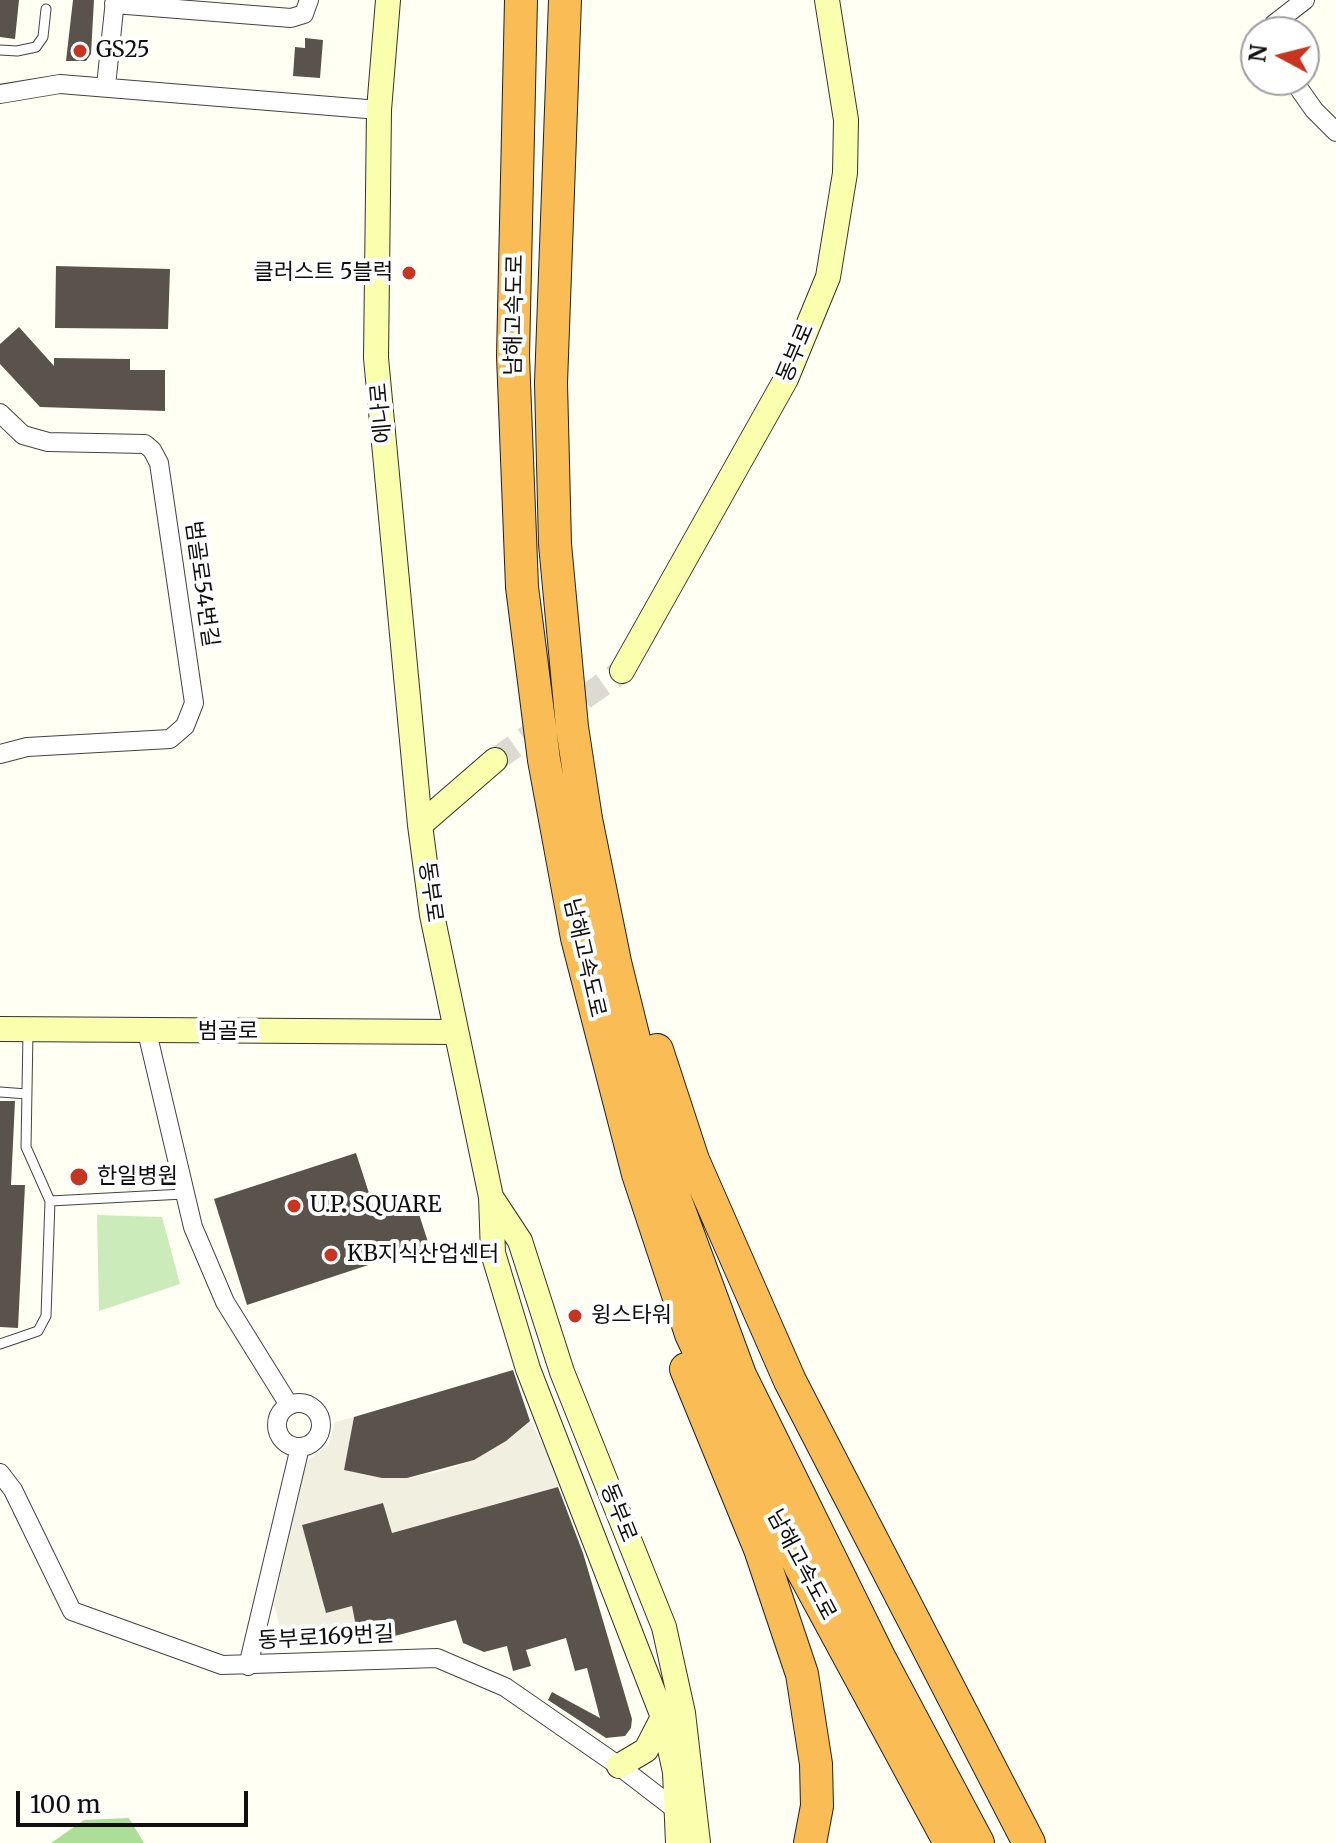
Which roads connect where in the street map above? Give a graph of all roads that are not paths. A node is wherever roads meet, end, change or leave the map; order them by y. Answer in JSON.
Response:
{"nodes":[{"id":1,"x":309,"y":0,"type":"edge"},
{"id":2,"x":388,"y":0,"type":"edge"},
{"id":3,"x":521,"y":0,"type":"edge"},
{"id":4,"x":565,"y":0,"type":"edge"},
{"id":5,"x":827,"y":0,"type":"edge"},
{"id":6,"x":1305,"y":0,"type":"edge"},
{"id":7,"x":114,"y":2,"type":"edge"},
{"id":8,"x":46,"y":9,"type":"dead end"},
{"id":9,"x":1284,"y":16,"type":"edge"},
{"id":10,"x":0,"y":50,"type":"edge"},
{"id":11,"x":106,"y":86,"type":"junction"},
{"id":12,"x":0,"y":94,"type":"edge"},
{"id":13,"x":1304,"y":96,"type":"edge"},
{"id":14,"x":379,"y":110,"type":"junction"},
{"id":15,"x":1336,"y":132,"type":"edge"},
{"id":16,"x":0,"y":413,"type":"edge"},
{"id":17,"x":622,"y":671,"type":"tunnel mouth"},
{"id":18,"x":0,"y":740,"type":"edge"},
{"id":19,"x":27,"y":747,"type":"junction"},
{"id":20,"x":0,"y":754,"type":"edge"},
{"id":21,"x":495,"y":760,"type":"tunnel mouth"},
{"id":22,"x":586,"y":819,"type":"junction"},
{"id":23,"x":420,"y":825,"type":"junction"},
{"id":24,"x":0,"y":1029,"type":"edge"},
{"id":25,"x":28,"y":1030,"type":"junction"},
{"id":26,"x":147,"y":1032,"type":"junction"},
{"id":27,"x":456,"y":1032,"type":"junction"},
{"id":28,"x":0,"y":1092,"type":"edge"},
{"id":29,"x":27,"y":1094,"type":"junction"},
{"id":30,"x":184,"y":1194,"type":"junction"},
{"id":31,"x":491,"y":1197,"type":"junction"},
{"id":32,"x":50,"y":1201,"type":"junction"},
{"id":33,"x":691,"y":1334,"type":"junction"},
{"id":34,"x":0,"y":1344,"type":"edge"},
{"id":35,"x":289,"y":1405,"type":"junction"},
{"id":36,"x":300,"y":1447,"type":"junction"},
{"id":37,"x":0,"y":1473,"type":"edge"},
{"id":38,"x":248,"y":1666,"type":"junction"},
{"id":39,"x":950,"y":1690,"type":"junction"},
{"id":40,"x":663,"y":1717,"type":"junction"},
{"id":41,"x":619,"y":1766,"type":"junction"},
{"id":42,"x":677,"y":1811,"type":"junction"},
{"id":43,"x":697,"y":1835,"type":"edge"},
{"id":44,"x":678,"y":1843,"type":"edge"},
{"id":45,"x":810,"y":1843,"type":"edge"},
{"id":46,"x":950,"y":1843,"type":"edge"},
{"id":47,"x":978,"y":1843,"type":"edge"},
{"id":48,"x":1029,"y":1843,"type":"edge"},
{"id":49,"x":1043,"y":1843,"type":"edge"}],
"edges":[{"from":1,"to":7,"type":"street"},
{"from":2,"to":14,"type":"street","name":"에나로"},
{"from":3,"to":33,"type":"highway","name":"남해고속도로"},
{"from":4,"to":22,"type":"highway","name":"남해고속도로"},
{"from":5,"to":17,"type":"street","name":"동부로"},
{"from":6,"to":9,"type":"street"},
{"from":7,"to":11,"type":"street"},
{"from":8,"to":10,"type":"lane"},
{"from":11,"to":12,"type":"street"},
{"from":11,"to":14,"type":"street"},
{"from":13,"to":15,"type":"street"},
{"from":14,"to":23,"type":"street","name":"에나로"},
{"from":16,"to":19,"type":"street","name":"범골로54번길"},
{"from":18,"to":19,"type":"street"},
{"from":19,"to":20,"type":"street"},
{"from":21,"to":23,"type":"street"},
{"from":22,"to":39,"type":"highway"},
{"from":22,"to":47,"type":"highway","name":"남해고속도로"},
{"from":23,"to":27,"type":"street","name":"동부로"},
{"from":24,"to":25,"type":"street","name":"범골로"},
{"from":25,"to":26,"type":"street","name":"범골로"},
{"from":25,"to":29,"type":"lane"},
{"from":26,"to":27,"type":"street","name":"범골로"},
{"from":26,"to":30,"type":"street"},
{"from":27,"to":31,"type":"street","name":"동부로"},
{"from":28,"to":29,"type":"lane"},
{"from":29,"to":32,"type":"lane"},
{"from":30,"to":32,"type":"lane"},
{"from":30,"to":35,"type":"street"},
{"from":31,"to":40,"type":"street","name":"동부로"},
{"from":31,"to":43,"type":"street","name":"동부로"},
{"from":32,"to":34,"type":"lane"},
{"from":33,"to":45,"type":"highway"},
{"from":33,"to":46,"type":"highway","name":"남해고속도로"},
{"from":35,"to":36,"type":"street"},
{"from":35,"to":36,"type":"street"},
{"from":36,"to":38,"type":"street"},
{"from":37,"to":38,"type":"street","name":"동부로169번길"},
{"from":38,"to":41,"type":"street","name":"동부로169번길"},
{"from":39,"to":48,"type":"highway"},
{"from":39,"to":49,"type":"highway"},
{"from":40,"to":41,"type":"street"},
{"from":40,"to":42,"type":"street","name":"동부로"},
{"from":41,"to":42,"type":"street","name":"동부로169번길"},
{"from":42,"to":43,"type":"street","name":"동부로169번길"},
{"from":42,"to":44,"type":"street","name":"동부로"}]}
